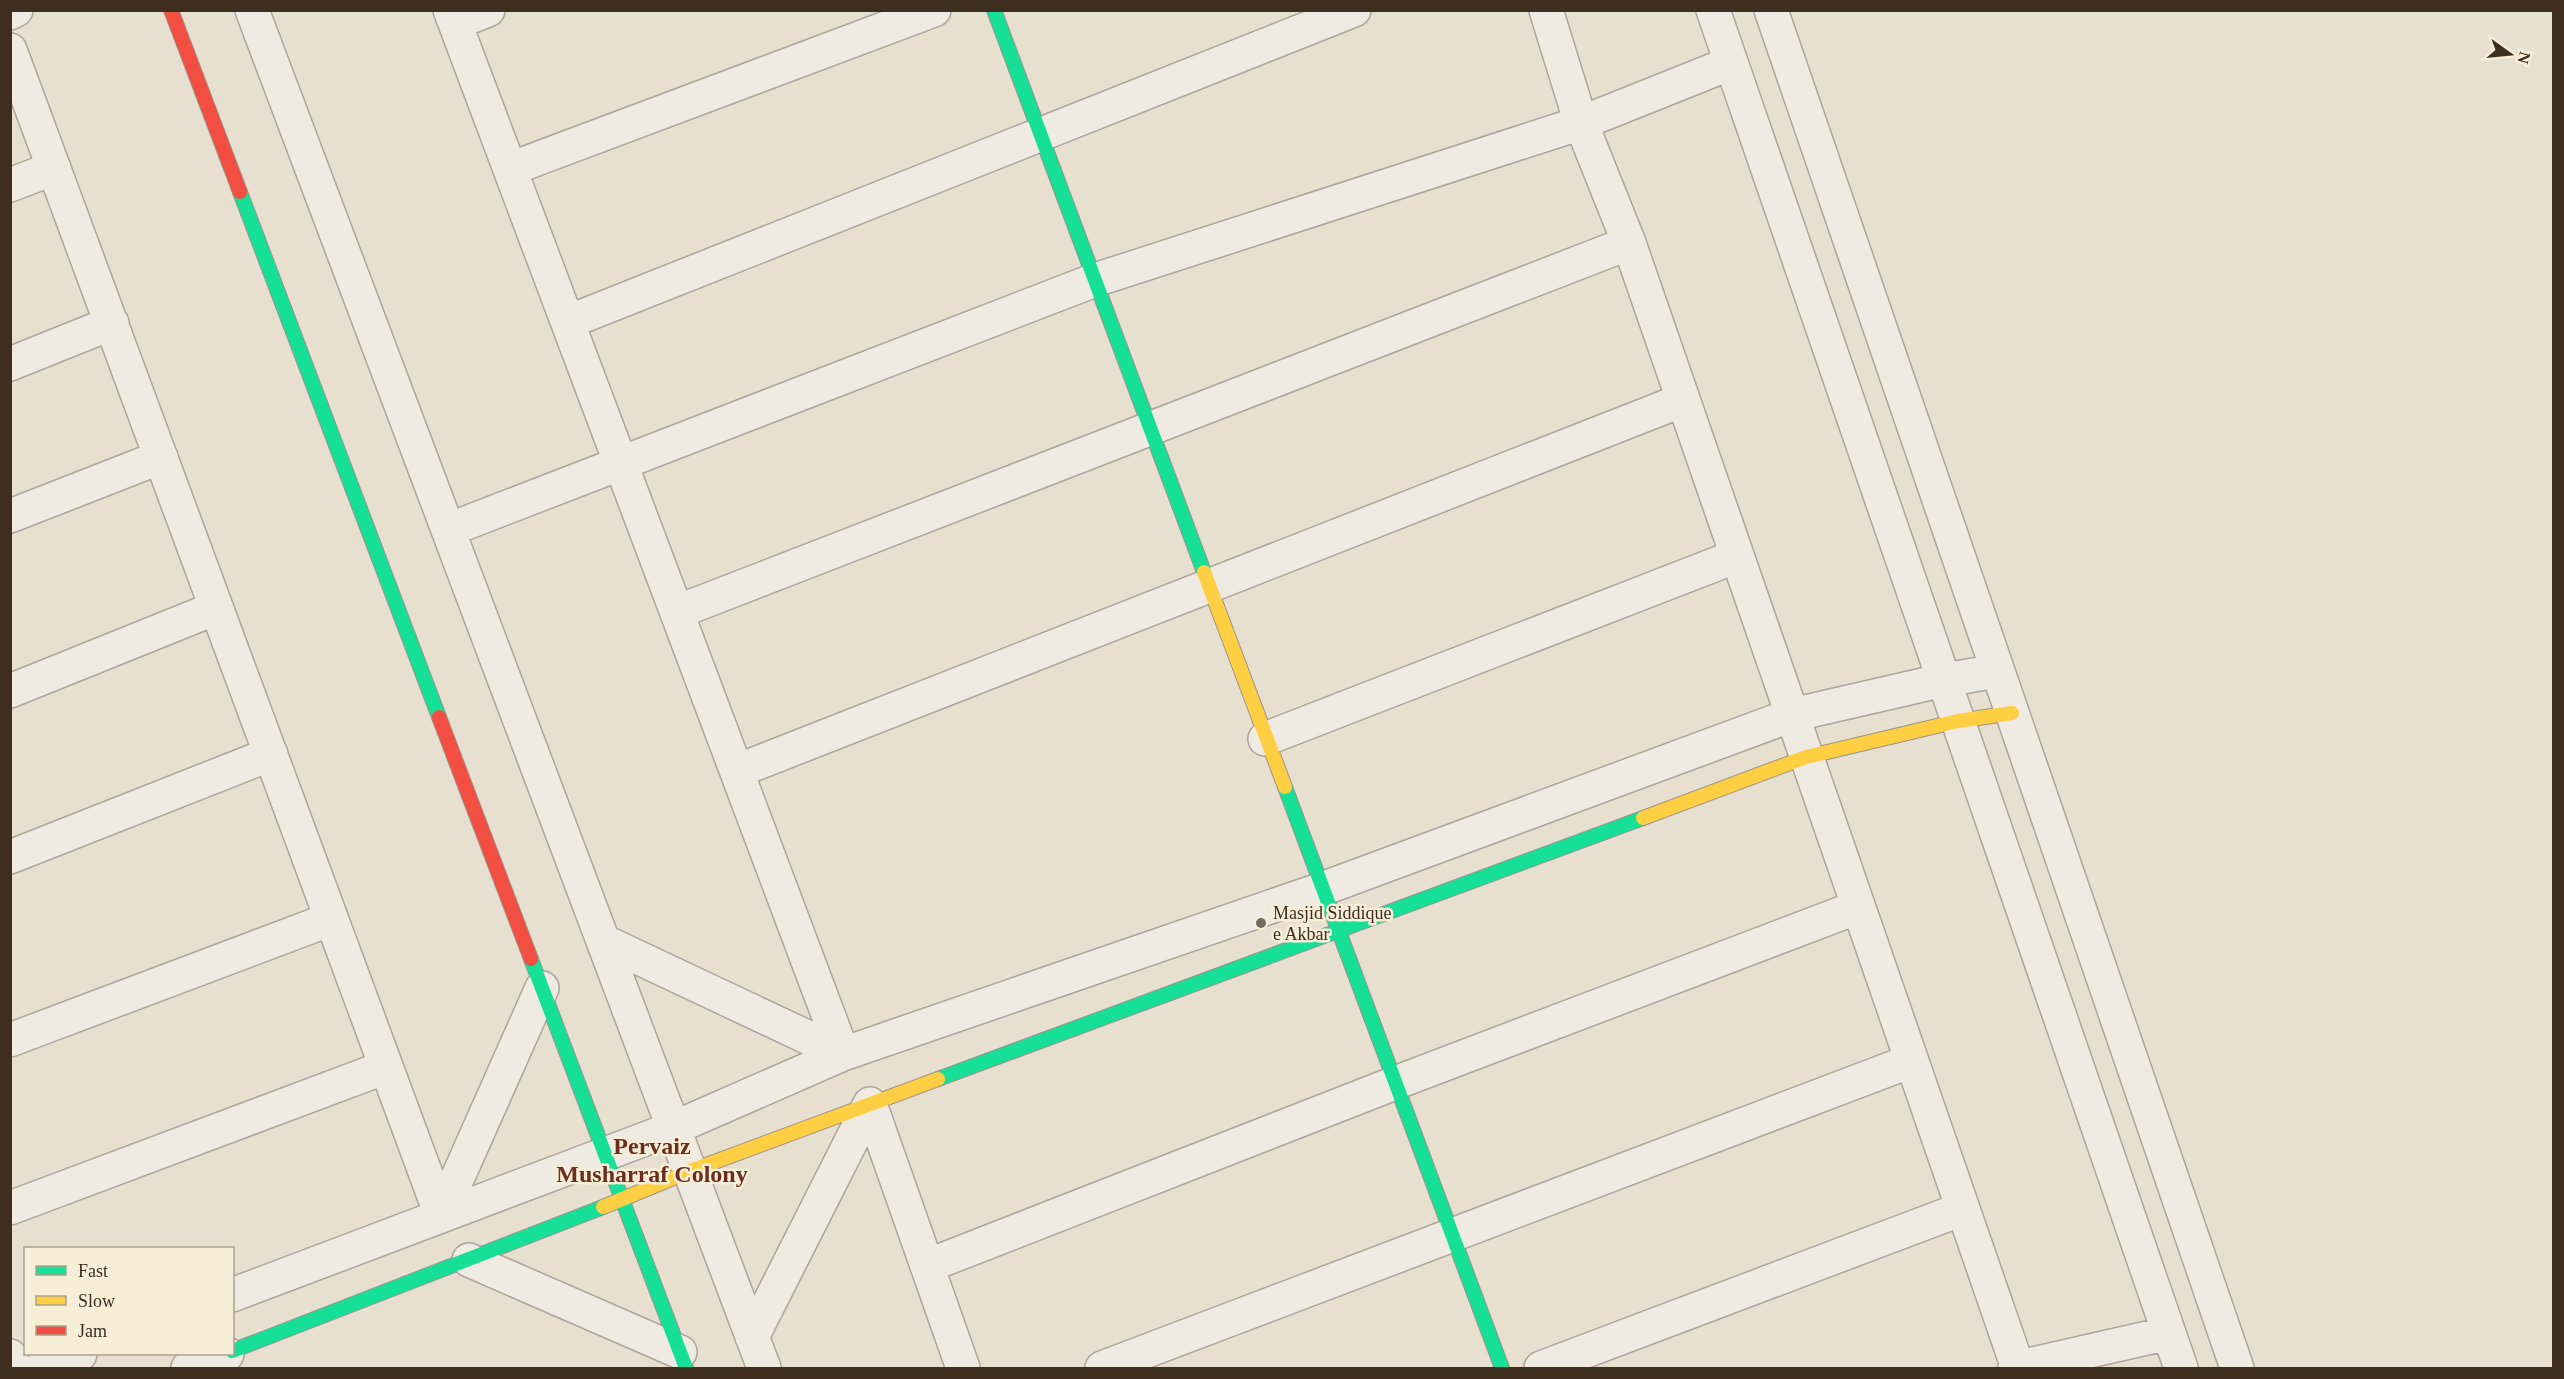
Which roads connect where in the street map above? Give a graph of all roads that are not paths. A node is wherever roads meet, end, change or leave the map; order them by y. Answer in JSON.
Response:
{"nodes":[{"id":1,"x":16,"y":10,"type":"edge"},
{"id":2,"x":171,"y":10,"type":"edge"},
{"id":3,"x":252,"y":10,"type":"edge"},
{"id":4,"x":488,"y":10,"type":"edge"},
{"id":5,"x":934,"y":10,"type":"edge"},
{"id":6,"x":994,"y":10,"type":"edge"},
{"id":7,"x":1354,"y":10,"type":"edge"},
{"id":8,"x":1546,"y":10,"type":"edge"},
{"id":9,"x":1713,"y":10,"type":"edge"},
{"id":10,"x":1771,"y":10,"type":"edge"},
{"id":11,"x":10,"y":12,"type":"edge"},
{"id":12,"x":453,"y":17,"type":"edge"},
{"id":13,"x":10,"y":50,"type":"edge"},
{"id":14,"x":1731,"y":63,"type":"junction"},
{"id":15,"x":1581,"y":123,"type":"junction"},
{"id":16,"x":1041,"y":134,"type":"junction"},
{"id":17,"x":54,"y":168,"type":"junction"},
{"id":18,"x":510,"y":169,"type":"junction"},
{"id":19,"x":10,"y":184,"type":"edge"},
{"id":20,"x":1629,"y":243,"type":"junction"},
{"id":21,"x":1095,"y":280,"type":"junction"},
{"id":22,"x":568,"y":322,"type":"junction"},
{"id":23,"x":112,"y":323,"type":"junction"},
{"id":24,"x":10,"y":364,"type":"edge"},
{"id":25,"x":1683,"y":400,"type":"junction"},
{"id":26,"x":1150,"y":429,"type":"junction"},
{"id":27,"x":161,"y":457,"type":"junction"},
{"id":28,"x":621,"y":463,"type":"junction"},
{"id":29,"x":10,"y":516,"type":"edge"},
{"id":30,"x":448,"y":530,"type":"junction"},
{"id":31,"x":1737,"y":556,"type":"junction"},
{"id":32,"x":1209,"y":586,"type":"junction"},
{"id":33,"x":216,"y":608,"type":"junction"},
{"id":34,"x":677,"y":612,"type":"junction"},
{"id":35,"x":1997,"y":671,"type":"junction"},
{"id":36,"x":1944,"y":680,"type":"junction"},
{"id":37,"x":10,"y":691,"type":"edge"},
{"id":38,"x":2012,"y":713,"type":"junction"},
{"id":39,"x":1792,"y":715,"type":"junction"},
{"id":40,"x":1958,"y":721,"type":"junction"},
{"id":41,"x":1266,"y":739,"type":"junction"},
{"id":42,"x":271,"y":754,"type":"junction"},
{"id":43,"x":1806,"y":757,"type":"junction"},
{"id":44,"x":737,"y":771,"type":"junction"},
{"id":45,"x":10,"y":857,"type":"edge"},
{"id":46,"x":1322,"y":889,"type":"junction"},
{"id":47,"x":1858,"y":907,"type":"junction"},
{"id":48,"x":331,"y":919,"type":"junction"},
{"id":49,"x":1337,"y":931,"type":"junction"},
{"id":50,"x":603,"y":941,"type":"junction"},
{"id":51,"x":542,"y":988,"type":"junction"},
{"id":52,"x":10,"y":1040,"type":"edge"},
{"id":53,"x":843,"y":1054,"type":"junction"},
{"id":54,"x":1911,"y":1061,"type":"junction"},
{"id":55,"x":386,"y":1067,"type":"junction"},
{"id":56,"x":1395,"y":1083,"type":"junction"},
{"id":57,"x":870,"y":1104,"type":"junction"},
{"id":58,"x":674,"y":1128,"type":"junction"},
{"id":59,"x":604,"y":1153,"type":"junction"},
{"id":60,"x":690,"y":1171,"type":"junction"},
{"id":61,"x":622,"y":1200,"type":"junction"},
{"id":62,"x":10,"y":1208,"type":"edge"},
{"id":63,"x":1962,"y":1209,"type":"junction"},
{"id":64,"x":441,"y":1215,"type":"junction"},
{"id":65,"x":1452,"y":1237,"type":"junction"},
{"id":66,"x":469,"y":1260,"type":"junction"},
{"id":67,"x":927,"y":1266,"type":"junction"},
{"id":68,"x":234,"y":1294,"type":"edge"},
{"id":69,"x":2169,"y":1333,"type":"junction"},
{"id":70,"x":752,"y":1337,"type":"junction"},
{"id":71,"x":234,"y":1350,"type":"edge"},
{"id":72,"x":75,"y":1355,"type":"edge"},
{"id":73,"x":222,"y":1355,"type":"edge"},
{"id":74,"x":10,"y":1356,"type":"edge"},
{"id":75,"x":683,"y":1360,"type":"edge"},
{"id":76,"x":15,"y":1368,"type":"edge"},
{"id":77,"x":41,"y":1368,"type":"edge"},
{"id":78,"x":188,"y":1368,"type":"edge"},
{"id":79,"x":764,"y":1368,"type":"edge"},
{"id":80,"x":963,"y":1368,"type":"edge"},
{"id":81,"x":1102,"y":1368,"type":"edge"},
{"id":82,"x":1502,"y":1368,"type":"edge"},
{"id":83,"x":1541,"y":1368,"type":"edge"},
{"id":84,"x":2017,"y":1368,"type":"edge"},
{"id":85,"x":2181,"y":1368,"type":"edge"},
{"id":86,"x":2237,"y":1368,"type":"edge"}],
"edges":[{"from":1,"to":11,"type":"street"},
{"from":2,"to":51,"type":"street"},
{"from":3,"to":30,"type":"street"},
{"from":4,"to":12,"type":"street"},
{"from":5,"to":18,"type":"street"},
{"from":6,"to":16,"type":"street"},
{"from":7,"to":16,"type":"street"},
{"from":8,"to":15,"type":"street"},
{"from":9,"to":14,"type":"street"},
{"from":10,"to":35,"type":"street"},
{"from":12,"to":18,"type":"street"},
{"from":13,"to":17,"type":"street"},
{"from":14,"to":15,"type":"street"},
{"from":14,"to":36,"type":"street"},
{"from":15,"to":20,"type":"street"},
{"from":15,"to":21,"type":"street"},
{"from":16,"to":21,"type":"street"},
{"from":16,"to":22,"type":"street"},
{"from":17,"to":19,"type":"street"},
{"from":17,"to":23,"type":"street"},
{"from":18,"to":22,"type":"street"},
{"from":20,"to":25,"type":"street"},
{"from":20,"to":26,"type":"street"},
{"from":21,"to":26,"type":"street"},
{"from":21,"to":28,"type":"street"},
{"from":22,"to":28,"type":"street"},
{"from":23,"to":24,"type":"street"},
{"from":23,"to":27,"type":"street"},
{"from":25,"to":31,"type":"street"},
{"from":25,"to":32,"type":"street"},
{"from":26,"to":32,"type":"street"},
{"from":26,"to":34,"type":"street"},
{"from":27,"to":29,"type":"street"},
{"from":27,"to":33,"type":"street"},
{"from":28,"to":30,"type":"street"},
{"from":28,"to":34,"type":"street"},
{"from":30,"to":50,"type":"street"},
{"from":31,"to":39,"type":"street"},
{"from":31,"to":41,"type":"street"},
{"from":32,"to":41,"type":"street"},
{"from":32,"to":44,"type":"street"},
{"from":33,"to":37,"type":"street"},
{"from":33,"to":42,"type":"street"},
{"from":34,"to":44,"type":"street"},
{"from":35,"to":36,"type":"street"},
{"from":35,"to":38,"type":"street"},
{"from":36,"to":39,"type":"street"},
{"from":36,"to":40,"type":"street"},
{"from":38,"to":40,"type":"street"},
{"from":38,"to":86,"type":"street"},
{"from":39,"to":43,"type":"street"},
{"from":39,"to":46,"type":"street"},
{"from":40,"to":43,"type":"street"},
{"from":40,"to":69,"type":"street"},
{"from":41,"to":46,"type":"street"},
{"from":42,"to":45,"type":"street"},
{"from":42,"to":48,"type":"street"},
{"from":43,"to":47,"type":"street"},
{"from":43,"to":49,"type":"street"},
{"from":44,"to":53,"type":"street"},
{"from":46,"to":49,"type":"street"},
{"from":46,"to":53,"type":"street"},
{"from":47,"to":54,"type":"street"},
{"from":47,"to":56,"type":"street"},
{"from":48,"to":52,"type":"street"},
{"from":48,"to":55,"type":"street"},
{"from":49,"to":56,"type":"street"},
{"from":49,"to":57,"type":"street"},
{"from":50,"to":53,"type":"street"},
{"from":50,"to":58,"type":"street"},
{"from":51,"to":59,"type":"street"},
{"from":51,"to":64,"type":"street"},
{"from":53,"to":58,"type":"street"},
{"from":54,"to":63,"type":"street"},
{"from":54,"to":65,"type":"street"},
{"from":55,"to":62,"type":"street"},
{"from":55,"to":64,"type":"street"},
{"from":56,"to":65,"type":"street"},
{"from":56,"to":67,"type":"street"},
{"from":57,"to":60,"type":"street"},
{"from":57,"to":67,"type":"street"},
{"from":57,"to":70,"type":"street"},
{"from":58,"to":59,"type":"street"},
{"from":58,"to":60,"type":"street"},
{"from":59,"to":61,"type":"street"},
{"from":59,"to":64,"type":"street"},
{"from":60,"to":61,"type":"street"},
{"from":60,"to":70,"type":"street"},
{"from":61,"to":66,"type":"street"},
{"from":61,"to":75,"type":"street"},
{"from":63,"to":83,"type":"street"},
{"from":63,"to":84,"type":"street"},
{"from":64,"to":68,"type":"street"},
{"from":65,"to":81,"type":"street"},
{"from":65,"to":82,"type":"street"},
{"from":66,"to":71,"type":"street"},
{"from":66,"to":75,"type":"street"},
{"from":67,"to":80,"type":"street"},
{"from":69,"to":84,"type":"street"},
{"from":69,"to":85,"type":"street"},
{"from":70,"to":79,"type":"street"},
{"from":72,"to":77,"type":"street"},
{"from":73,"to":78,"type":"street"},
{"from":74,"to":76,"type":"street"}]}
